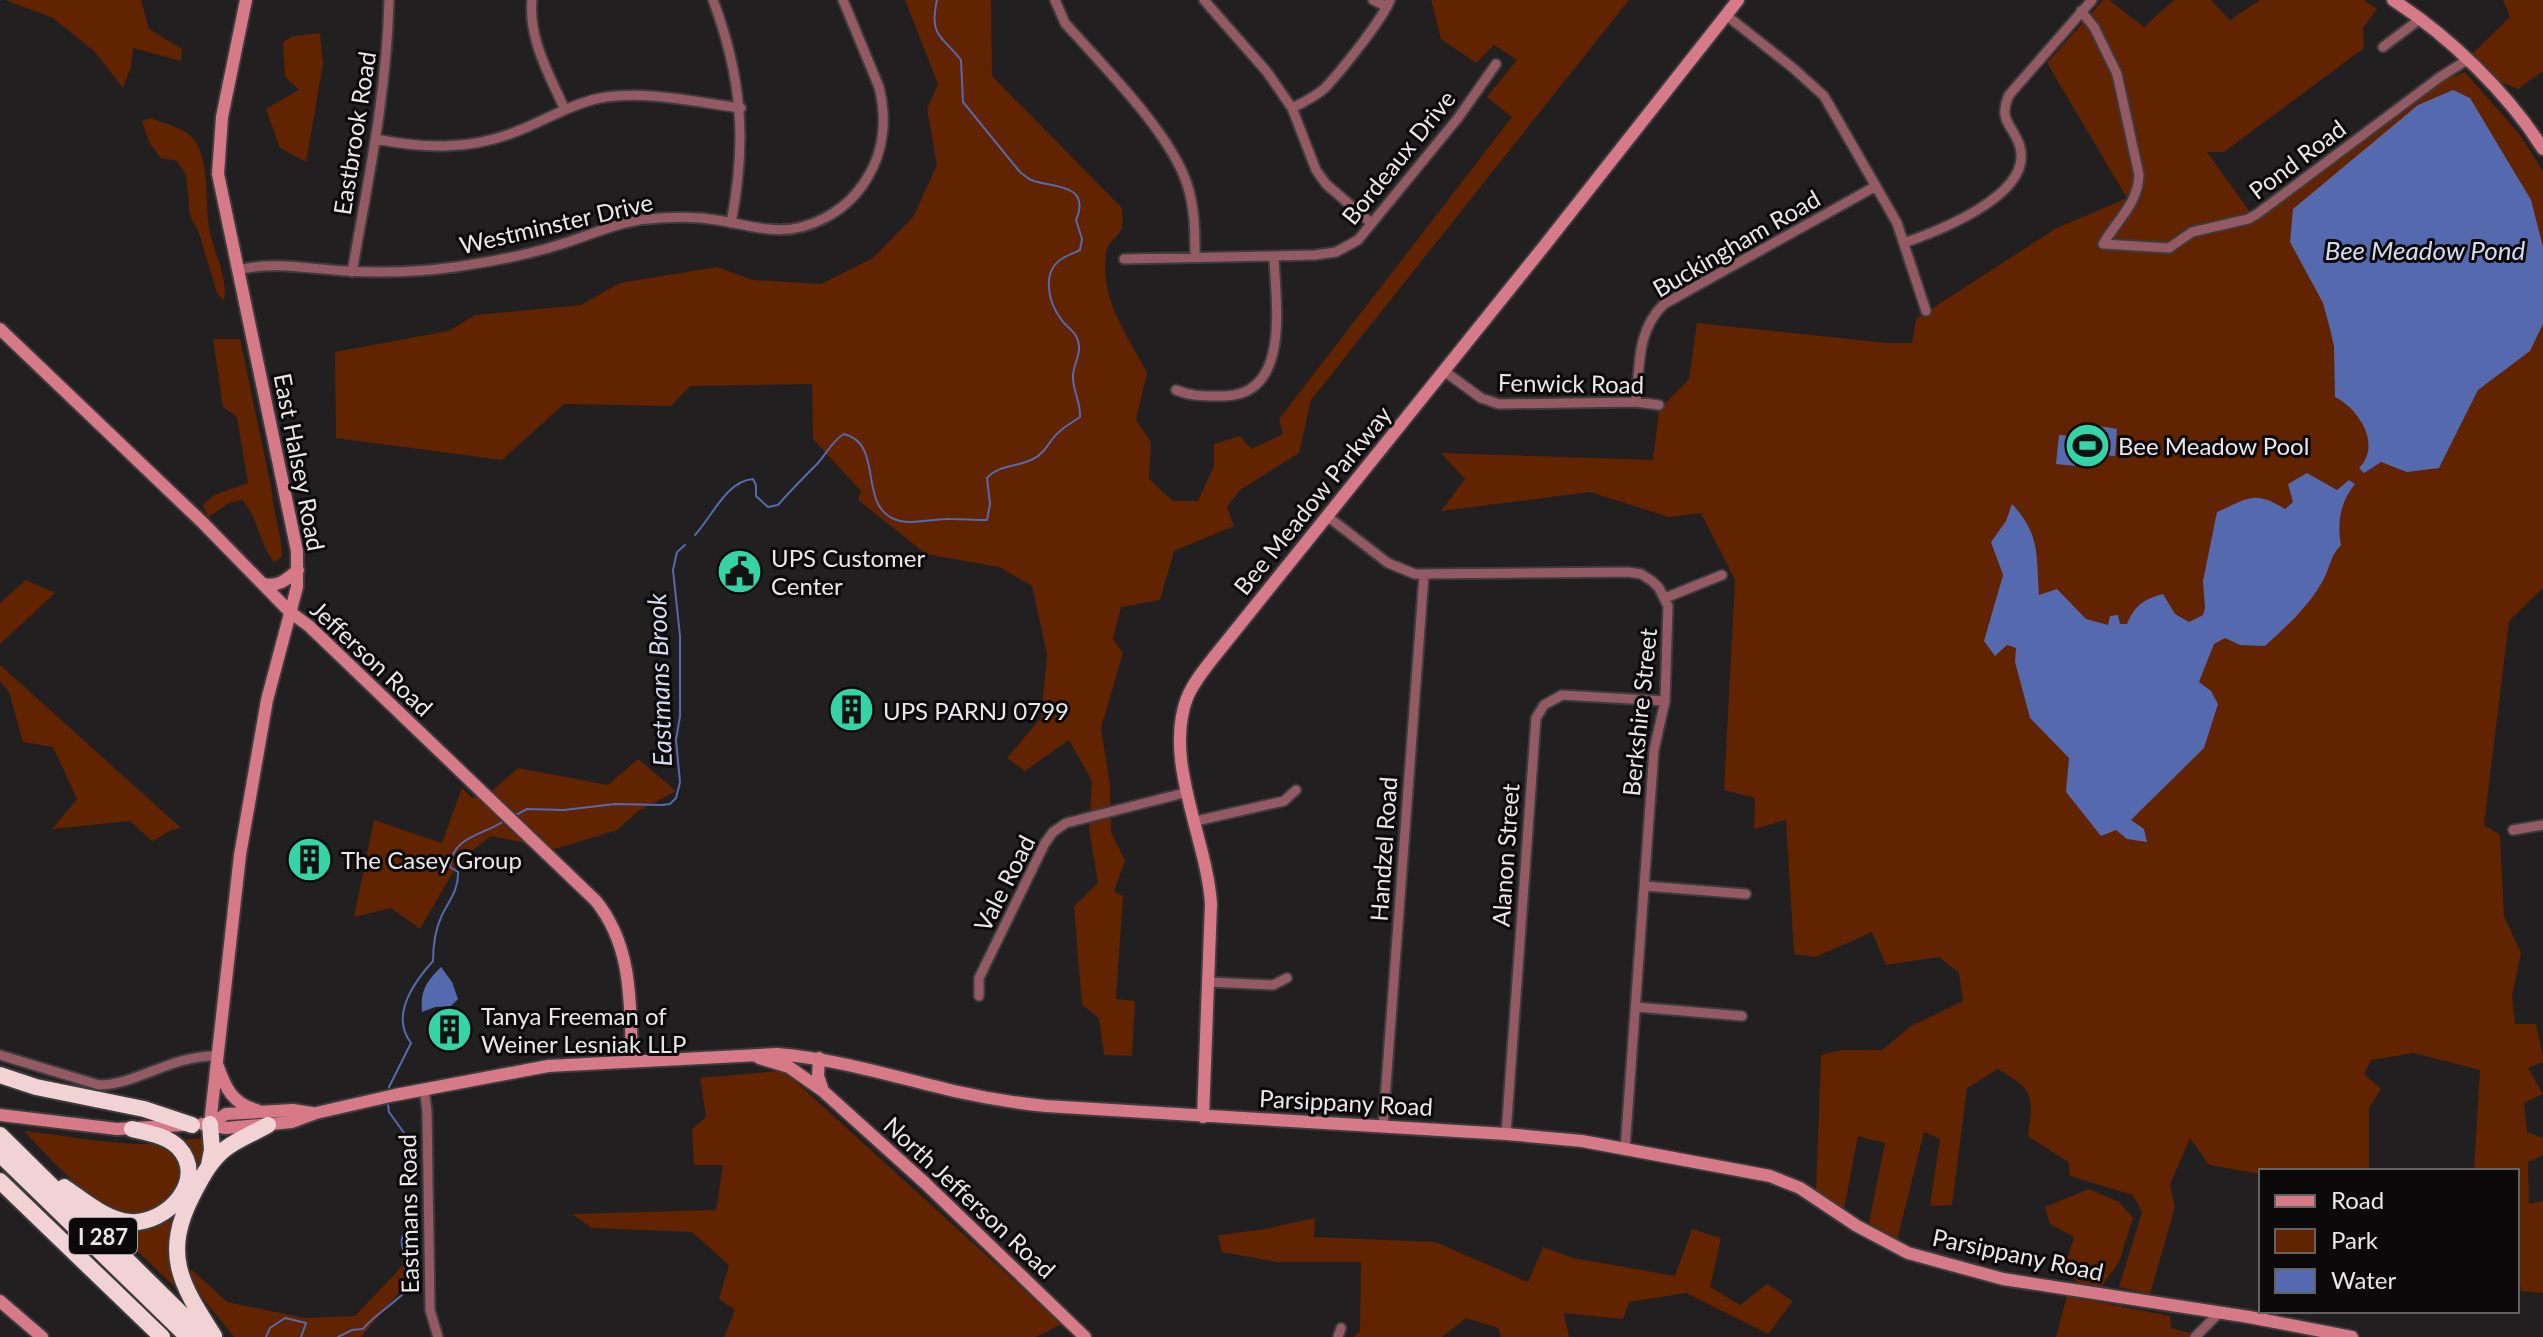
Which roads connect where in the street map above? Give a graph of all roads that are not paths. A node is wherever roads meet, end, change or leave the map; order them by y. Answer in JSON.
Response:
{"nodes":[{"id":1,"x":246,"y":0,"type":"edge"},
{"id":2,"x":389,"y":0,"type":"edge"},
{"id":3,"x":532,"y":0,"type":"edge"},
{"id":4,"x":713,"y":0,"type":"edge"},
{"id":5,"x":843,"y":0,"type":"edge"},
{"id":6,"x":1055,"y":0,"type":"edge"},
{"id":7,"x":1204,"y":0,"type":"edge"},
{"id":8,"x":1373,"y":0,"type":"edge"},
{"id":9,"x":1738,"y":0,"type":"edge"},
{"id":10,"x":2092,"y":0,"type":"edge"},
{"id":11,"x":2393,"y":0,"type":"edge"},
{"id":12,"x":1388,"y":4,"type":"edge"},
{"id":13,"x":2081,"y":11,"type":"junction"},
{"id":14,"x":1726,"y":15,"type":"junction"},
{"id":15,"x":2420,"y":19,"type":"junction"},
{"id":16,"x":2383,"y":47,"type":"dead end"},
{"id":17,"x":2467,"y":60,"type":"junction"},
{"id":18,"x":1496,"y":64,"type":"dead end"},
{"id":19,"x":741,"y":108,"type":"junction"},
{"id":20,"x":1292,"y":108,"type":"junction"},
{"id":21,"x":565,"y":110,"type":"junction"},
{"id":22,"x":376,"y":139,"type":"junction"},
{"id":23,"x":2543,"y":149,"type":"edge"},
{"id":24,"x":1876,"y":186,"type":"junction"},
{"id":25,"x":731,"y":223,"type":"junction"},
{"id":26,"x":1371,"y":223,"type":"junction"},
{"id":27,"x":1904,"y":243,"type":"junction"},
{"id":28,"x":1274,"y":256,"type":"junction"},
{"id":29,"x":1195,"y":258,"type":"junction"},
{"id":30,"x":1124,"y":259,"type":"dead end"},
{"id":31,"x":238,"y":270,"type":"junction"},
{"id":32,"x":352,"y":272,"type":"junction"},
{"id":33,"x":1926,"y":311,"type":"dead end"},
{"id":34,"x":0,"y":329,"type":"edge"},
{"id":35,"x":1444,"y":371,"type":"junction"},
{"id":36,"x":1176,"y":390,"type":"dead end"},
{"id":37,"x":1636,"y":402,"type":"junction"},
{"id":38,"x":1659,"y":405,"type":"dead end"},
{"id":39,"x":1327,"y":516,"type":"junction"},
{"id":40,"x":298,"y":570,"type":"junction"},
{"id":41,"x":1424,"y":575,"type":"junction"},
{"id":42,"x":1722,"y":575,"type":"dead end"},
{"id":43,"x":263,"y":584,"type":"junction"},
{"id":44,"x":1665,"y":598,"type":"junction"},
{"id":45,"x":290,"y":612,"type":"junction"},
{"id":46,"x":1665,"y":701,"type":"junction"},
{"id":47,"x":1296,"y":790,"type":"dead end"},
{"id":48,"x":1188,"y":792,"type":"junction"},
{"id":49,"x":1196,"y":821,"type":"junction"},
{"id":50,"x":2543,"y":825,"type":"edge"},
{"id":51,"x":2513,"y":830,"type":"dead end"},
{"id":52,"x":1645,"y":886,"type":"junction"},
{"id":53,"x":1746,"y":894,"type":"dead end"},
{"id":54,"x":1287,"y":978,"type":"dead end"},
{"id":55,"x":1208,"y":982,"type":"junction"},
{"id":56,"x":979,"y":996,"type":"dead end"},
{"id":57,"x":1636,"y":1007,"type":"junction"},
{"id":58,"x":1742,"y":1016,"type":"dead end"},
{"id":59,"x":0,"y":1055,"type":"edge"},
{"id":60,"x":741,"y":1056,"type":"junction"},
{"id":61,"x":216,"y":1058,"type":"junction"},
{"id":62,"x":814,"y":1058,"type":"junction"},
{"id":63,"x":632,"y":1060,"type":"junction"},
{"id":64,"x":0,"y":1075,"type":"edge"},
{"id":65,"x":810,"y":1080,"type":"junction"},
{"id":66,"x":424,"y":1089,"type":"junction"},
{"id":67,"x":823,"y":1091,"type":"junction"},
{"id":68,"x":0,"y":1115,"type":"edge"},
{"id":69,"x":1203,"y":1117,"type":"junction"},
{"id":70,"x":266,"y":1118,"type":"junction"},
{"id":71,"x":210,"y":1124,"type":"junction"},
{"id":72,"x":192,"y":1125,"type":"junction"},
{"id":73,"x":1383,"y":1126,"type":"junction"},
{"id":74,"x":132,"y":1129,"type":"junction"},
{"id":75,"x":1506,"y":1134,"type":"junction"},
{"id":76,"x":0,"y":1135,"type":"edge"},
{"id":77,"x":1625,"y":1149,"type":"junction"},
{"id":78,"x":0,"y":1154,"type":"edge"},
{"id":79,"x":208,"y":1166,"type":"junction"},
{"id":80,"x":38,"y":1171,"type":"junction"},
{"id":81,"x":0,"y":1181,"type":"edge"},
{"id":82,"x":0,"y":1301,"type":"edge"},
{"id":83,"x":2219,"y":1313,"type":"junction"},
{"id":84,"x":158,"y":1333,"type":"edge"},
{"id":85,"x":38,"y":1336,"type":"edge"},
{"id":86,"x":188,"y":1337,"type":"edge"},
{"id":87,"x":205,"y":1337,"type":"edge"},
{"id":88,"x":215,"y":1337,"type":"edge"},
{"id":89,"x":438,"y":1337,"type":"edge"},
{"id":90,"x":1085,"y":1337,"type":"edge"},
{"id":91,"x":2195,"y":1337,"type":"edge"},
{"id":92,"x":2352,"y":1337,"type":"edge"}],
"edges":[{"from":1,"to":31,"type":"main road","name":"East Halsey Road"},
{"from":2,"to":22,"type":"street","name":"Eastbrook Road"},
{"from":3,"to":21,"type":"street"},
{"from":4,"to":19,"type":"street"},
{"from":5,"to":25,"type":"street","name":"Westminster Drive"},
{"from":6,"to":29,"type":"street"},
{"from":7,"to":20,"type":"street"},
{"from":8,"to":12,"type":"street"},
{"from":9,"to":14,"type":"main road","name":"Bee Meadow Parkway"},
{"from":10,"to":13,"type":"street"},
{"from":11,"to":15,"type":"main road"},
{"from":12,"to":20,"type":"street"},
{"from":13,"to":17,"type":"street","name":"Pond Road"},
{"from":13,"to":27,"type":"street"},
{"from":14,"to":24,"type":"street"},
{"from":14,"to":35,"type":"main road","name":"Bee Meadow Parkway"},
{"from":15,"to":16,"type":"street"},
{"from":15,"to":17,"type":"main road"},
{"from":17,"to":23,"type":"main road"},
{"from":18,"to":26,"type":"street","name":"Bordeaux Drive"},
{"from":19,"to":21,"type":"street"},
{"from":19,"to":25,"type":"street"},
{"from":20,"to":26,"type":"street"},
{"from":21,"to":22,"type":"street"},
{"from":22,"to":32,"type":"street","name":"Eastbrook Road"},
{"from":24,"to":27,"type":"street"},
{"from":24,"to":37,"type":"street","name":"Buckingham Road"},
{"from":25,"to":32,"type":"street","name":"Westminster Drive"},
{"from":26,"to":28,"type":"street","name":"Bordeaux Drive"},
{"from":27,"to":33,"type":"street"},
{"from":28,"to":29,"type":"street","name":"Bordeaux Drive"},
{"from":28,"to":36,"type":"street"},
{"from":29,"to":30,"type":"street","name":"Bordeaux Drive"},
{"from":31,"to":32,"type":"street","name":"Westminster Drive"},
{"from":31,"to":40,"type":"main road","name":"East Halsey Road"},
{"from":34,"to":43,"type":"main road","name":"Jefferson Road"},
{"from":35,"to":37,"type":"street","name":"Fenwick Road"},
{"from":35,"to":39,"type":"main road","name":"Bee Meadow Parkway"},
{"from":37,"to":38,"type":"street","name":"Fenwick Road"},
{"from":39,"to":41,"type":"street","name":"Berkshire Street"},
{"from":39,"to":48,"type":"main road","name":"Bee Meadow Parkway"},
{"from":40,"to":43,"type":"main road"},
{"from":40,"to":45,"type":"main road","name":"East Halsey Road"},
{"from":41,"to":44,"type":"street","name":"Berkshire Street"},
{"from":41,"to":73,"type":"street","name":"Handzel Road"},
{"from":42,"to":44,"type":"street"},
{"from":43,"to":45,"type":"main road","name":"Jefferson Road"},
{"from":44,"to":46,"type":"street","name":"Berkshire Street"},
{"from":45,"to":61,"type":"main road","name":"East Halsey Road"},
{"from":45,"to":63,"type":"main road","name":"Jefferson Road"},
{"from":46,"to":52,"type":"street","name":"Berkshire Street"},
{"from":46,"to":75,"type":"street","name":"Alanon Street"},
{"from":47,"to":49,"type":"street"},
{"from":48,"to":49,"type":"main road","name":"Bee Meadow Parkway"},
{"from":48,"to":56,"type":"street","name":"Vale Road"},
{"from":49,"to":55,"type":"main road","name":"Bee Meadow Parkway"},
{"from":50,"to":51,"type":"street"},
{"from":52,"to":53,"type":"street"},
{"from":52,"to":57,"type":"street","name":"Berkshire Street"},
{"from":54,"to":55,"type":"street"},
{"from":55,"to":69,"type":"main road","name":"Bee Meadow Parkway"},
{"from":57,"to":58,"type":"street"},
{"from":57,"to":77,"type":"street","name":"Berkshire Street"},
{"from":59,"to":61,"type":"street"},
{"from":60,"to":62,"type":"main road","name":"Parsippany Road"},
{"from":60,"to":63,"type":"main road","name":"Parsippany Road"},
{"from":60,"to":65,"type":"main road","name":"North Jefferson Road"},
{"from":61,"to":70,"type":"main road"},
{"from":61,"to":71,"type":"main road","name":"East Halsey Road"},
{"from":62,"to":65,"type":"main road"},
{"from":62,"to":67,"type":"main road"},
{"from":62,"to":69,"type":"main road","name":"Parsippany Road"},
{"from":63,"to":66,"type":"main road","name":"Parsippany Road"},
{"from":64,"to":72,"type":"highway"},
{"from":65,"to":67,"type":"main road","name":"North Jefferson Road"},
{"from":66,"to":70,"type":"main road","name":"Parsippany Road"},
{"from":66,"to":89,"type":"street","name":"Eastmans Road"},
{"from":67,"to":90,"type":"main road","name":"North Jefferson Road"},
{"from":68,"to":74,"type":"main road","name":"Parsippany Road"},
{"from":69,"to":73,"type":"main road","name":"Parsippany Road"},
{"from":70,"to":71,"type":"main road","name":"Parsippany Road"},
{"from":70,"to":79,"type":"highway"},
{"from":71,"to":72,"type":"main road","name":"Parsippany Road"},
{"from":71,"to":79,"type":"highway"},
{"from":72,"to":74,"type":"main road","name":"Parsippany Road"},
{"from":73,"to":75,"type":"main road","name":"Parsippany Road"},
{"from":74,"to":80,"type":"highway"},
{"from":75,"to":77,"type":"main road","name":"Parsippany Road"},
{"from":76,"to":80,"type":"highway","number":"I 287"},
{"from":77,"to":83,"type":"main road","name":"Parsippany Road"},
{"from":78,"to":86,"type":"highway"},
{"from":79,"to":88,"type":"highway"},
{"from":80,"to":87,"type":"highway","number":"I 287"},
{"from":81,"to":84,"type":"highway","number":"I 287"},
{"from":82,"to":85,"type":"main road"},
{"from":83,"to":91,"type":"street"},
{"from":83,"to":92,"type":"main road","name":"Parsippany Road"}]}
